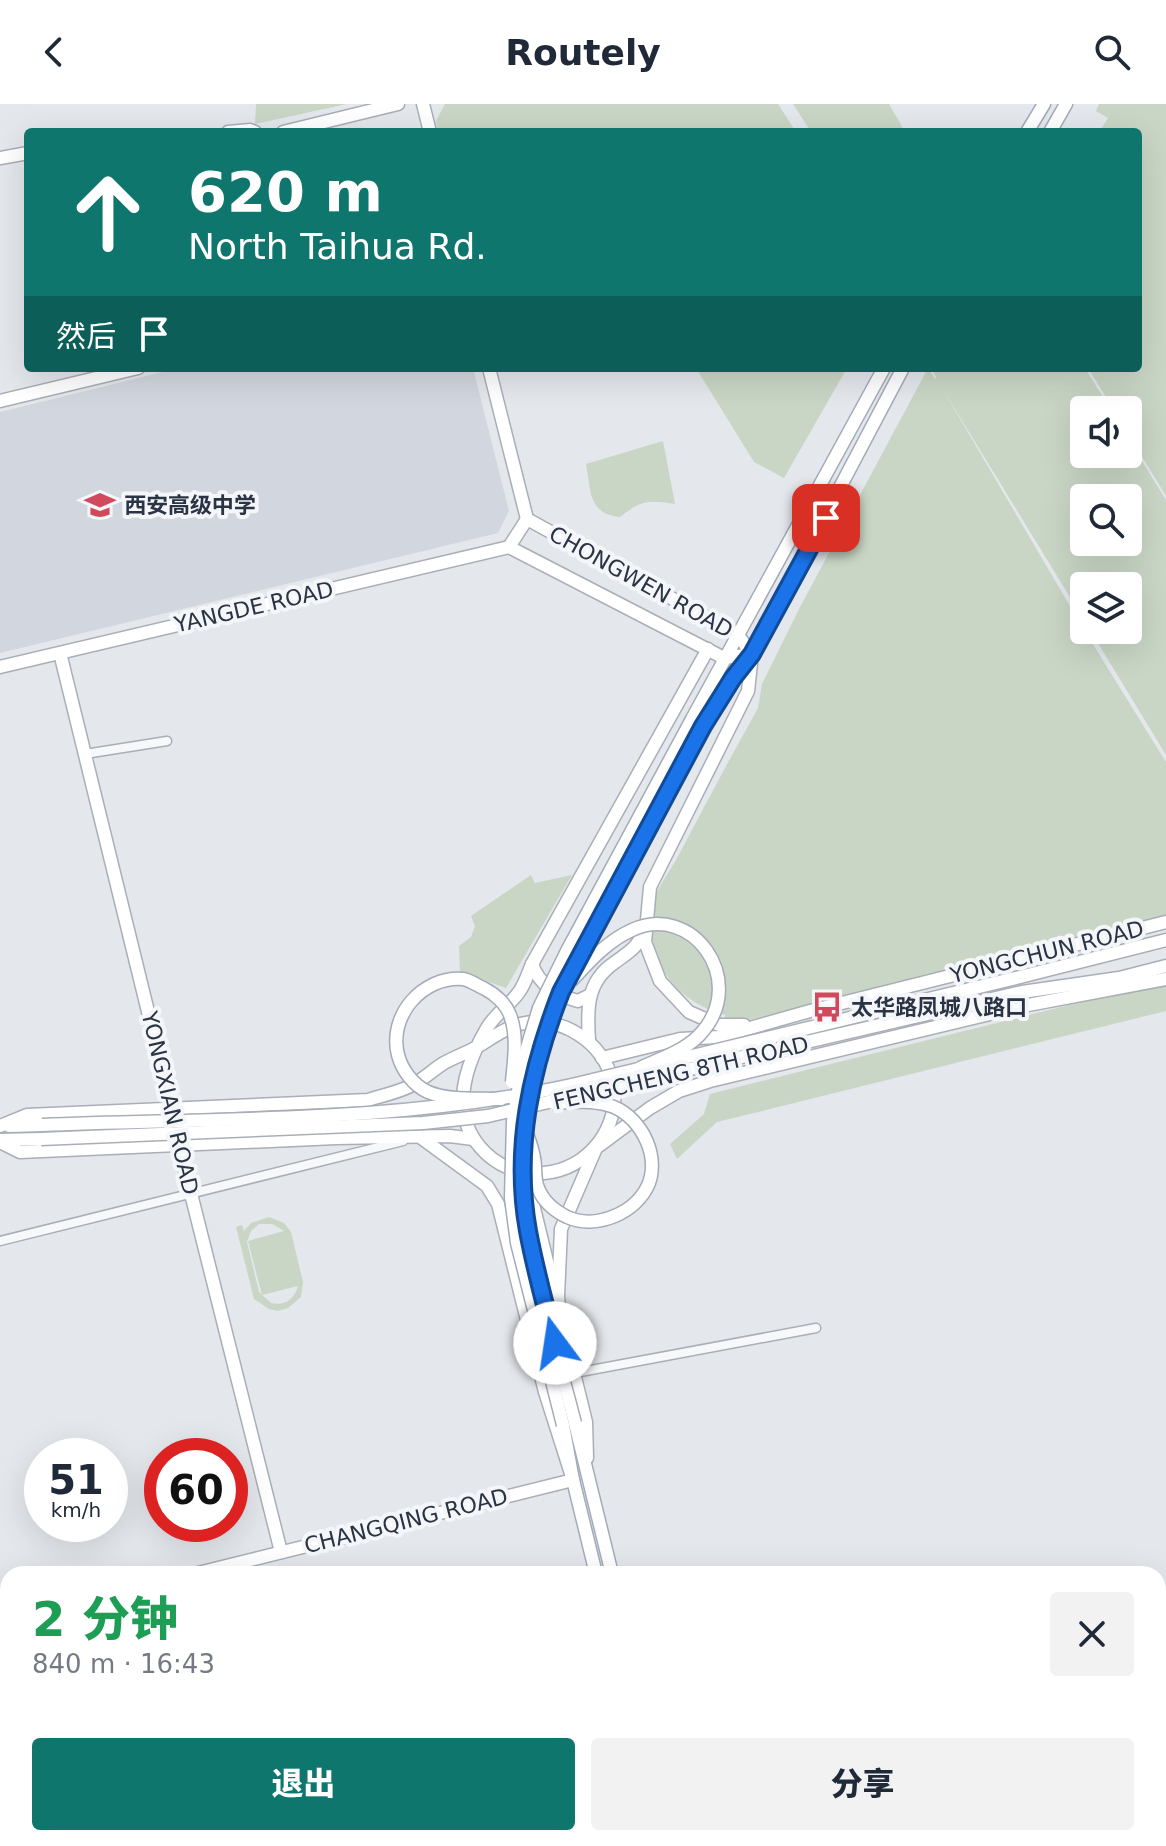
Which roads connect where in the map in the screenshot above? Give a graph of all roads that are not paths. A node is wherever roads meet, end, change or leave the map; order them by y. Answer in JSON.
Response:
{"nodes":[{"id":1,"x":398,"y":104,"type":"edge"},
{"id":2,"x":423,"y":104,"type":"edge"},
{"id":3,"x":1044,"y":104,"type":"edge"},
{"id":4,"x":1066,"y":104,"type":"edge"},
{"id":5,"x":299,"y":128,"type":"edge"},
{"id":6,"x":429,"y":128,"type":"edge"},
{"id":7,"x":1029,"y":128,"type":"edge"},
{"id":8,"x":1052,"y":128,"type":"edge"},
{"id":9,"x":24,"y":154,"type":"edge"},
{"id":10,"x":0,"y":158,"type":"edge"},
{"id":11,"x":121,"y":372,"type":"edge"},
{"id":12,"x":490,"y":372,"type":"edge"},
{"id":13,"x":882,"y":372,"type":"edge"},
{"id":14,"x":901,"y":372,"type":"edge"},
{"id":15,"x":0,"y":401,"type":"edge"},
{"id":16,"x":527,"y":519,"type":"junction"},
{"id":17,"x":509,"y":547,"type":"junction"},
{"id":18,"x":737,"y":634,"type":"junction"},
{"id":19,"x":708,"y":649,"type":"junction"},
{"id":20,"x":60,"y":653,"type":"junction"},
{"id":21,"x":752,"y":654,"type":"junction"},
{"id":22,"x":724,"y":658,"type":"junction"},
{"id":23,"x":0,"y":667,"type":"edge"},
{"id":24,"x":697,"y":722,"type":"junction"},
{"id":25,"x":167,"y":741,"type":"dead end"},
{"id":26,"x":85,"y":754,"type":"junction"},
{"id":27,"x":648,"y":912,"type":"junction"},
{"id":28,"x":1166,"y":922,"type":"edge"},
{"id":29,"x":1166,"y":940,"type":"edge"},
{"id":30,"x":1070,"y":947,"type":"junction"},
{"id":31,"x":1114,"y":953,"type":"junction"},
{"id":32,"x":532,"y":964,"type":"junction"},
{"id":33,"x":1166,"y":966,"type":"edge"},
{"id":34,"x":1020,"y":977,"type":"joint"},
{"id":35,"x":1119,"y":978,"type":"junction"},
{"id":36,"x":1166,"y":979,"type":"edge"},
{"id":37,"x":561,"y":992,"type":"junction"},
{"id":38,"x":1022,"y":992,"type":"joint"},
{"id":39,"x":590,"y":995,"type":"junction"},
{"id":40,"x":1023,"y":1006,"type":"junction"},
{"id":41,"x":810,"y":1011,"type":"junction"},
{"id":42,"x":763,"y":1026,"type":"junction"},
{"id":43,"x":589,"y":1041,"type":"junction"},
{"id":44,"x":479,"y":1046,"type":"junction"},
{"id":45,"x":818,"y":1055,"type":"junction"},
{"id":46,"x":602,"y":1058,"type":"junction"},
{"id":47,"x":640,"y":1068,"type":"junction"},
{"id":48,"x":501,"y":1099,"type":"junction"},
{"id":49,"x":343,"y":1101,"type":"junction"},
{"id":50,"x":553,"y":1103,"type":"junction"},
{"id":51,"x":171,"y":1109,"type":"junction"},
{"id":52,"x":525,"y":1125,"type":"junction"},
{"id":53,"x":0,"y":1126,"type":"edge"},
{"id":54,"x":420,"y":1137,"type":"junction"},
{"id":55,"x":336,"y":1138,"type":"junction"},
{"id":56,"x":473,"y":1139,"type":"junction"},
{"id":57,"x":0,"y":1141,"type":"edge"},
{"id":58,"x":511,"y":1145,"type":"junction"},
{"id":59,"x":179,"y":1146,"type":"junction"},
{"id":60,"x":596,"y":1148,"type":"junction"},
{"id":61,"x":531,"y":1174,"type":"junction"},
{"id":62,"x":191,"y":1194,"type":"junction"},
{"id":63,"x":0,"y":1241,"type":"edge"},
{"id":64,"x":560,"y":1318,"type":"junction"},
{"id":65,"x":816,"y":1328,"type":"dead end"},
{"id":66,"x":575,"y":1373,"type":"junction"},
{"id":67,"x":569,"y":1424,"type":"junction"},
{"id":68,"x":587,"y":1477,"type":"junction"},
{"id":69,"x":573,"y":1480,"type":"junction"},
{"id":70,"x":281,"y":1552,"type":"junction"},
{"id":71,"x":226,"y":1566,"type":"edge"},
{"id":72,"x":594,"y":1566,"type":"edge"},
{"id":73,"x":610,"y":1566,"type":"edge"},
{"id":74,"x":1166,"y":1770,"type":"edge"},
{"id":75,"x":1166,"y":1781,"type":"edge"}],
"edges":[{"from":1,"to":5,"type":"street"},
{"from":2,"to":6,"type":"street"},
{"from":3,"to":7,"type":"street"},
{"from":4,"to":8,"type":"street"},
{"from":9,"to":10,"type":"street"},
{"from":11,"to":15,"type":"street"},
{"from":12,"to":16,"type":"street"},
{"from":13,"to":18,"type":"street"},
{"from":14,"to":21,"type":"street"},
{"from":16,"to":17,"type":"street","name":"CHONGWEN ROAD"},
{"from":16,"to":18,"type":"street","name":"CHONGWEN ROAD"},
{"from":17,"to":19,"type":"street","name":"CHONGWEN ROAD"},
{"from":17,"to":20,"type":"street","name":"YANGDE ROAD"},
{"from":18,"to":21,"type":"street","name":"CHONGWEN ROAD"},
{"from":18,"to":22,"type":"street"},
{"from":19,"to":22,"type":"street","name":"CHONGWEN ROAD"},
{"from":19,"to":32,"type":"street"},
{"from":20,"to":23,"type":"street","name":"YANGDE ROAD"},
{"from":20,"to":26,"type":"street","name":"YONGXIAN ROAD"},
{"from":21,"to":22,"type":"street","name":"CHONGWEN ROAD"},
{"from":21,"to":24,"type":"street"},
{"from":21,"to":27,"type":"street"},
{"from":22,"to":24,"type":"street"},
{"from":24,"to":37,"type":"street","bridge":true},
{"from":24,"to":58,"type":"street","bridge":true},
{"from":25,"to":26,"type":"street"},
{"from":26,"to":51,"type":"street","name":"YONGXIAN ROAD"},
{"from":27,"to":39,"type":"street"},
{"from":27,"to":42,"type":"street"},
{"from":28,"to":30,"type":"street","name":"YONGCHUN ROAD"},
{"from":29,"to":31,"type":"street","name":"YONGCHUN ROAD"},
{"from":30,"to":31,"type":"street"},
{"from":30,"to":41,"type":"street","name":"YONGCHUN ROAD"},
{"from":31,"to":34,"type":"street","name":"YONGCHUN ROAD"},
{"from":32,"to":39,"type":"street"},
{"from":32,"to":44,"type":"street"},
{"from":33,"to":35,"type":"street","name":"YONGCHUN ROAD"},
{"from":34,"to":47,"type":"street","name":"FENGCHENG 8TH ROAD","bridge":true},
{"from":35,"to":38,"type":"street","name":"YONGCHUN ROAD"},
{"from":35,"to":40,"type":"street"},
{"from":36,"to":40,"type":"street"},
{"from":37,"to":47,"type":"street","bridge":true},
{"from":37,"to":52,"type":"street","bridge":true},
{"from":38,"to":50,"type":"street","name":"FENGCHENG 8TH ROAD","bridge":true},
{"from":39,"to":43,"type":"street"},
{"from":40,"to":45,"type":"street"},
{"from":41,"to":42,"type":"street","name":"YONGCHUN ROAD"},
{"from":41,"to":45,"type":"street"},
{"from":42,"to":46,"type":"street","name":"YONGCHUN ROAD"},
{"from":43,"to":44,"type":"street"},
{"from":43,"to":46,"type":"street"},
{"from":44,"to":49,"type":"street","name":"FENGCHENG 8TH ROAD"},
{"from":44,"to":56,"type":"street"},
{"from":45,"to":60,"type":"street"},
{"from":46,"to":60,"type":"street"},
{"from":47,"to":48,"type":"street","name":"FENGCHENG 8TH ROAD","bridge":true},
{"from":48,"to":53,"type":"street","name":"FENGCHENG 8TH ROAD","bridge":true},
{"from":48,"to":58,"type":"street","bridge":true},
{"from":49,"to":51,"type":"street","name":"FENGCHENG 8TH ROAD"},
{"from":49,"to":55,"type":"street"},
{"from":50,"to":52,"type":"street","bridge":true},
{"from":50,"to":57,"type":"street","name":"FENGCHENG 8TH ROAD","bridge":true},
{"from":51,"to":53,"type":"street","name":"FENGCHENG 8TH ROAD"},
{"from":51,"to":59,"type":"street","name":"YONGXIAN ROAD"},
{"from":52,"to":67,"type":"street","bridge":true},
{"from":54,"to":55,"type":"street","name":"FENGCHENG 8TH ROAD"},
{"from":54,"to":56,"type":"street","name":"FENGCHENG 8TH ROAD"},
{"from":54,"to":62,"type":"street"},
{"from":54,"to":69,"type":"street"},
{"from":55,"to":59,"type":"street","name":"FENGCHENG 8TH ROAD"},
{"from":56,"to":61,"type":"street"},
{"from":57,"to":59,"type":"street","name":"FENGCHENG 8TH ROAD"},
{"from":58,"to":67,"type":"street","bridge":true},
{"from":59,"to":62,"type":"street","name":"YONGXIAN ROAD"},
{"from":60,"to":61,"type":"street"},
{"from":60,"to":64,"type":"street"},
{"from":61,"to":64,"type":"street"},
{"from":62,"to":63,"type":"street"},
{"from":62,"to":70,"type":"street","name":"YONGXIAN ROAD"},
{"from":64,"to":66,"type":"street"},
{"from":65,"to":66,"type":"street"},
{"from":66,"to":68,"type":"street"},
{"from":67,"to":68,"type":"street"},
{"from":67,"to":69,"type":"street"},
{"from":68,"to":73,"type":"street"},
{"from":69,"to":70,"type":"street","name":"CHANGQING ROAD"},
{"from":69,"to":72,"type":"street"},
{"from":70,"to":71,"type":"street","name":"CHANGQING ROAD"},
{"from":74,"to":75,"type":"street"}]}
